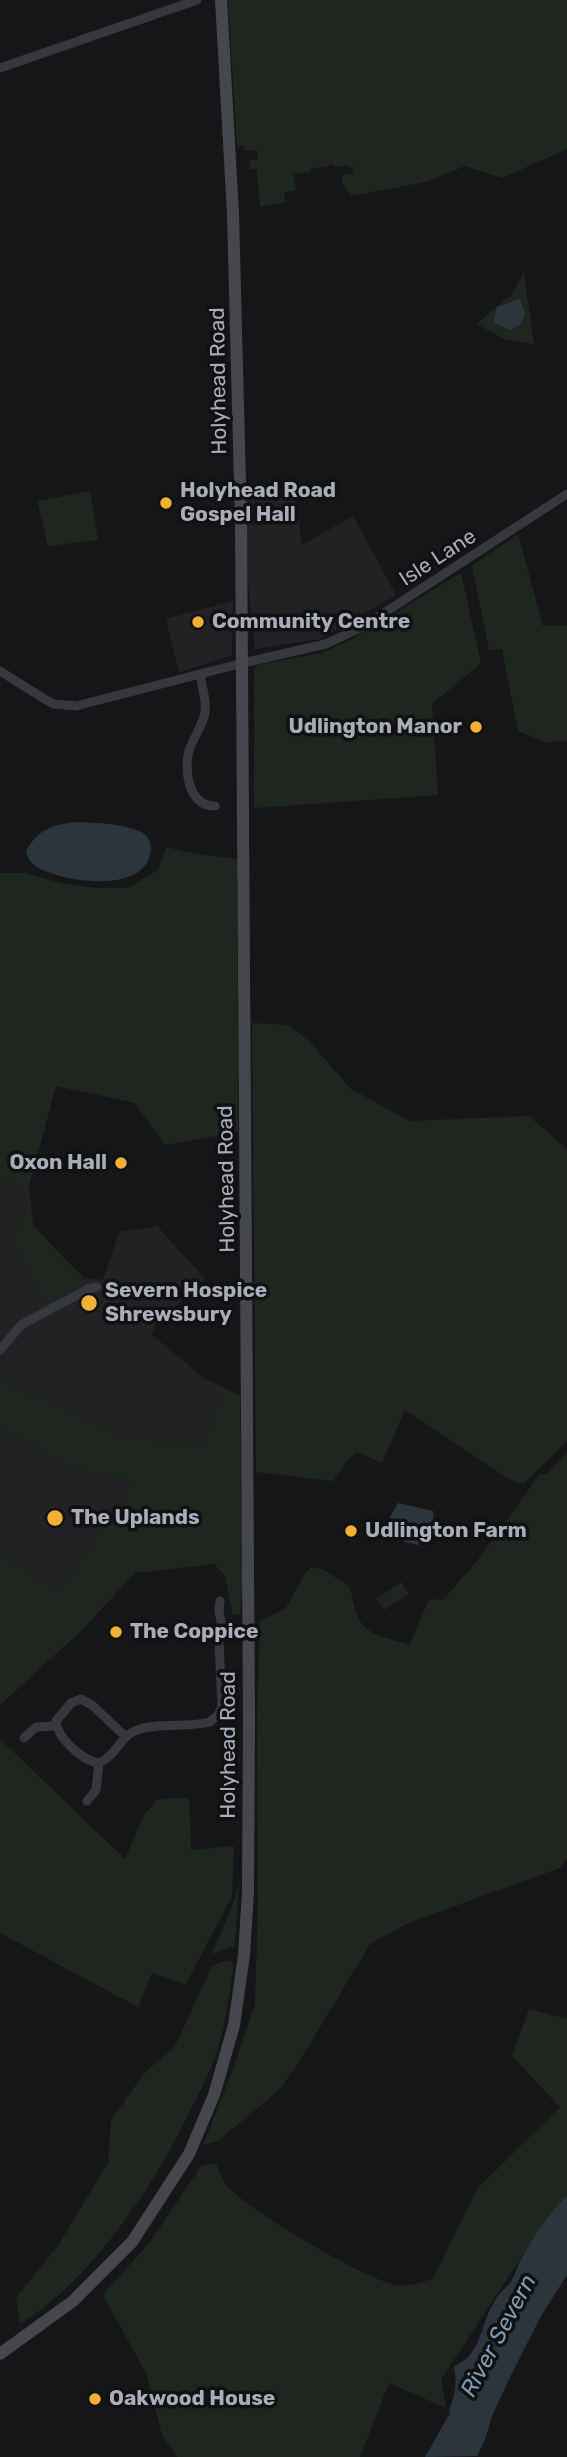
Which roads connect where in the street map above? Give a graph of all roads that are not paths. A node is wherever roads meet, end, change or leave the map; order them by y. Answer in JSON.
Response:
{"nodes":[{"id":1,"x":197,"y":0,"type":"edge"},
{"id":2,"x":221,"y":0,"type":"edge"},
{"id":3,"x":0,"y":68,"type":"edge"},
{"id":4,"x":567,"y":495,"type":"edge"},
{"id":5,"x":243,"y":663,"type":"junction"},
{"id":6,"x":0,"y":671,"type":"edge"},
{"id":7,"x":200,"y":674,"type":"junction"},
{"id":8,"x":206,"y":818,"type":"dead end"},
{"id":9,"x":97,"y":1287,"type":"dead end"},
{"id":10,"x":0,"y":1350,"type":"edge"},
{"id":11,"x":220,"y":1601,"type":"dead end"},
{"id":12,"x":247,"y":1630,"type":"junction"},
{"id":13,"x":223,"y":1633,"type":"junction"},
{"id":14,"x":56,"y":1726,"type":"junction"},
{"id":15,"x":126,"y":1737,"type":"junction"},
{"id":16,"x":24,"y":1738,"type":"dead end"},
{"id":17,"x":99,"y":1763,"type":"junction"},
{"id":18,"x":87,"y":1801,"type":"dead end"},
{"id":19,"x":0,"y":2354,"type":"edge"}],
"edges":[{"from":1,"to":3,"type":"street"},
{"from":2,"to":5,"type":"main road","name":"Holyhead Road"},
{"from":4,"to":5,"type":"street","name":"Isle Lane"},
{"from":5,"to":7,"type":"street","name":"Isle Lane"},
{"from":5,"to":12,"type":"main road","name":"Holyhead Road"},
{"from":6,"to":7,"type":"street","name":"Isle Lane"},
{"from":7,"to":8,"type":"street"},
{"from":9,"to":10,"type":"street"},
{"from":11,"to":13,"type":"street"},
{"from":12,"to":13,"type":"street"},
{"from":12,"to":19,"type":"main road","name":"Holyhead Road"},
{"from":13,"to":15,"type":"street"},
{"from":14,"to":15,"type":"street"},
{"from":14,"to":16,"type":"street"},
{"from":14,"to":17,"type":"street"},
{"from":15,"to":17,"type":"street"},
{"from":17,"to":18,"type":"street"}]}
